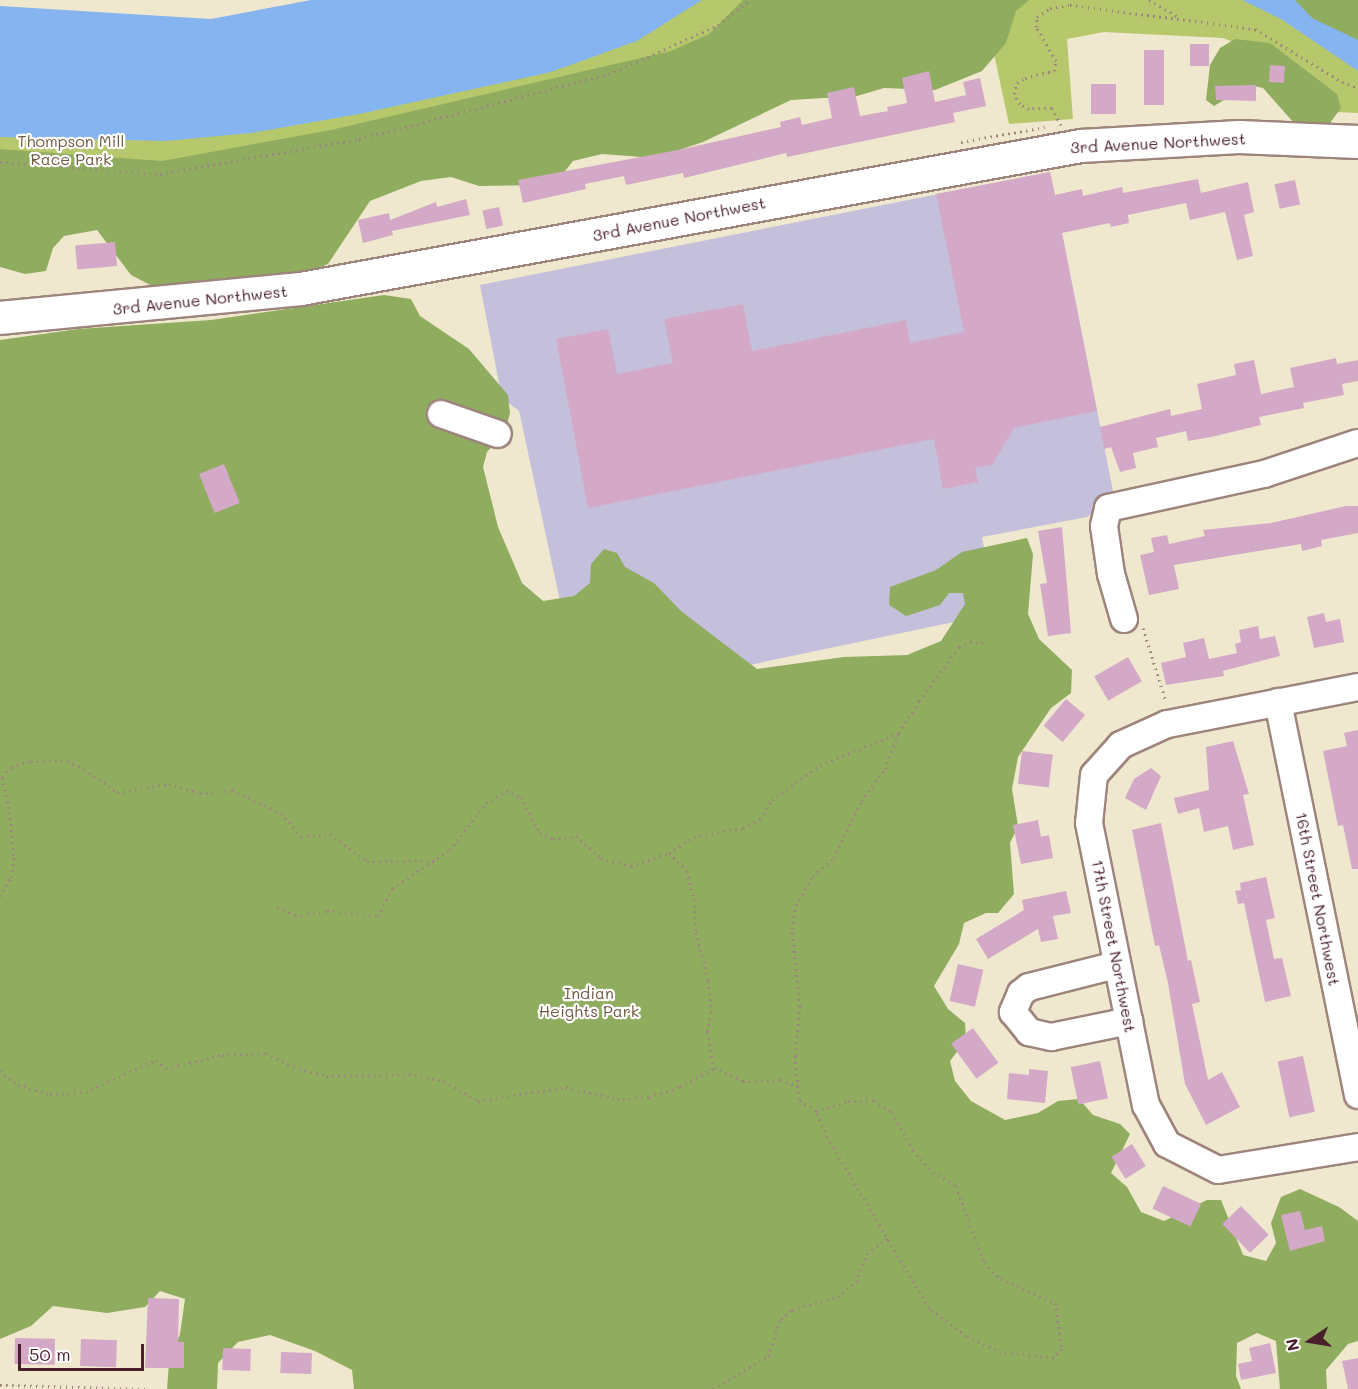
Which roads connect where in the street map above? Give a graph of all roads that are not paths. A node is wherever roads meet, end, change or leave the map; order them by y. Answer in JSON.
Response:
{"nodes":[{"id":1,"x":1358,"y":142,"type":"edge"},
{"id":2,"x":0,"y":318,"type":"edge"},
{"id":3,"x":441,"y":414,"type":"dead end"},
{"id":4,"x":498,"y":434,"type":"dead end"},
{"id":5,"x":1358,"y":443,"type":"edge"},
{"id":6,"x":1132,"y":618,"type":"road end"},
{"id":7,"x":1358,"y":687,"type":"edge"},
{"id":8,"x":1278,"y":702,"type":"junction"},
{"id":9,"x":1116,"y":965,"type":"junction"},
{"id":10,"x":1129,"y":1021,"type":"junction"},
{"id":11,"x":1358,"y":1095,"type":"edge"},
{"id":12,"x":1358,"y":1147,"type":"edge"}],
"edges":[{"from":1,"to":2,"type":"main road","name":"3rd Avenue Northwest"},
{"from":3,"to":4,"type":"street"},
{"from":5,"to":6,"type":"street"},
{"from":7,"to":8,"type":"street","name":"17th Street Northwest"},
{"from":8,"to":9,"type":"street","name":"17th Street Northwest"},
{"from":8,"to":11,"type":"street","name":"16th Street Northwest"},
{"from":9,"to":10,"type":"street","name":"17th Street Northwest"},
{"from":9,"to":10,"type":"street"},
{"from":10,"to":12,"type":"street","name":"17th Street Northwest"}]}
